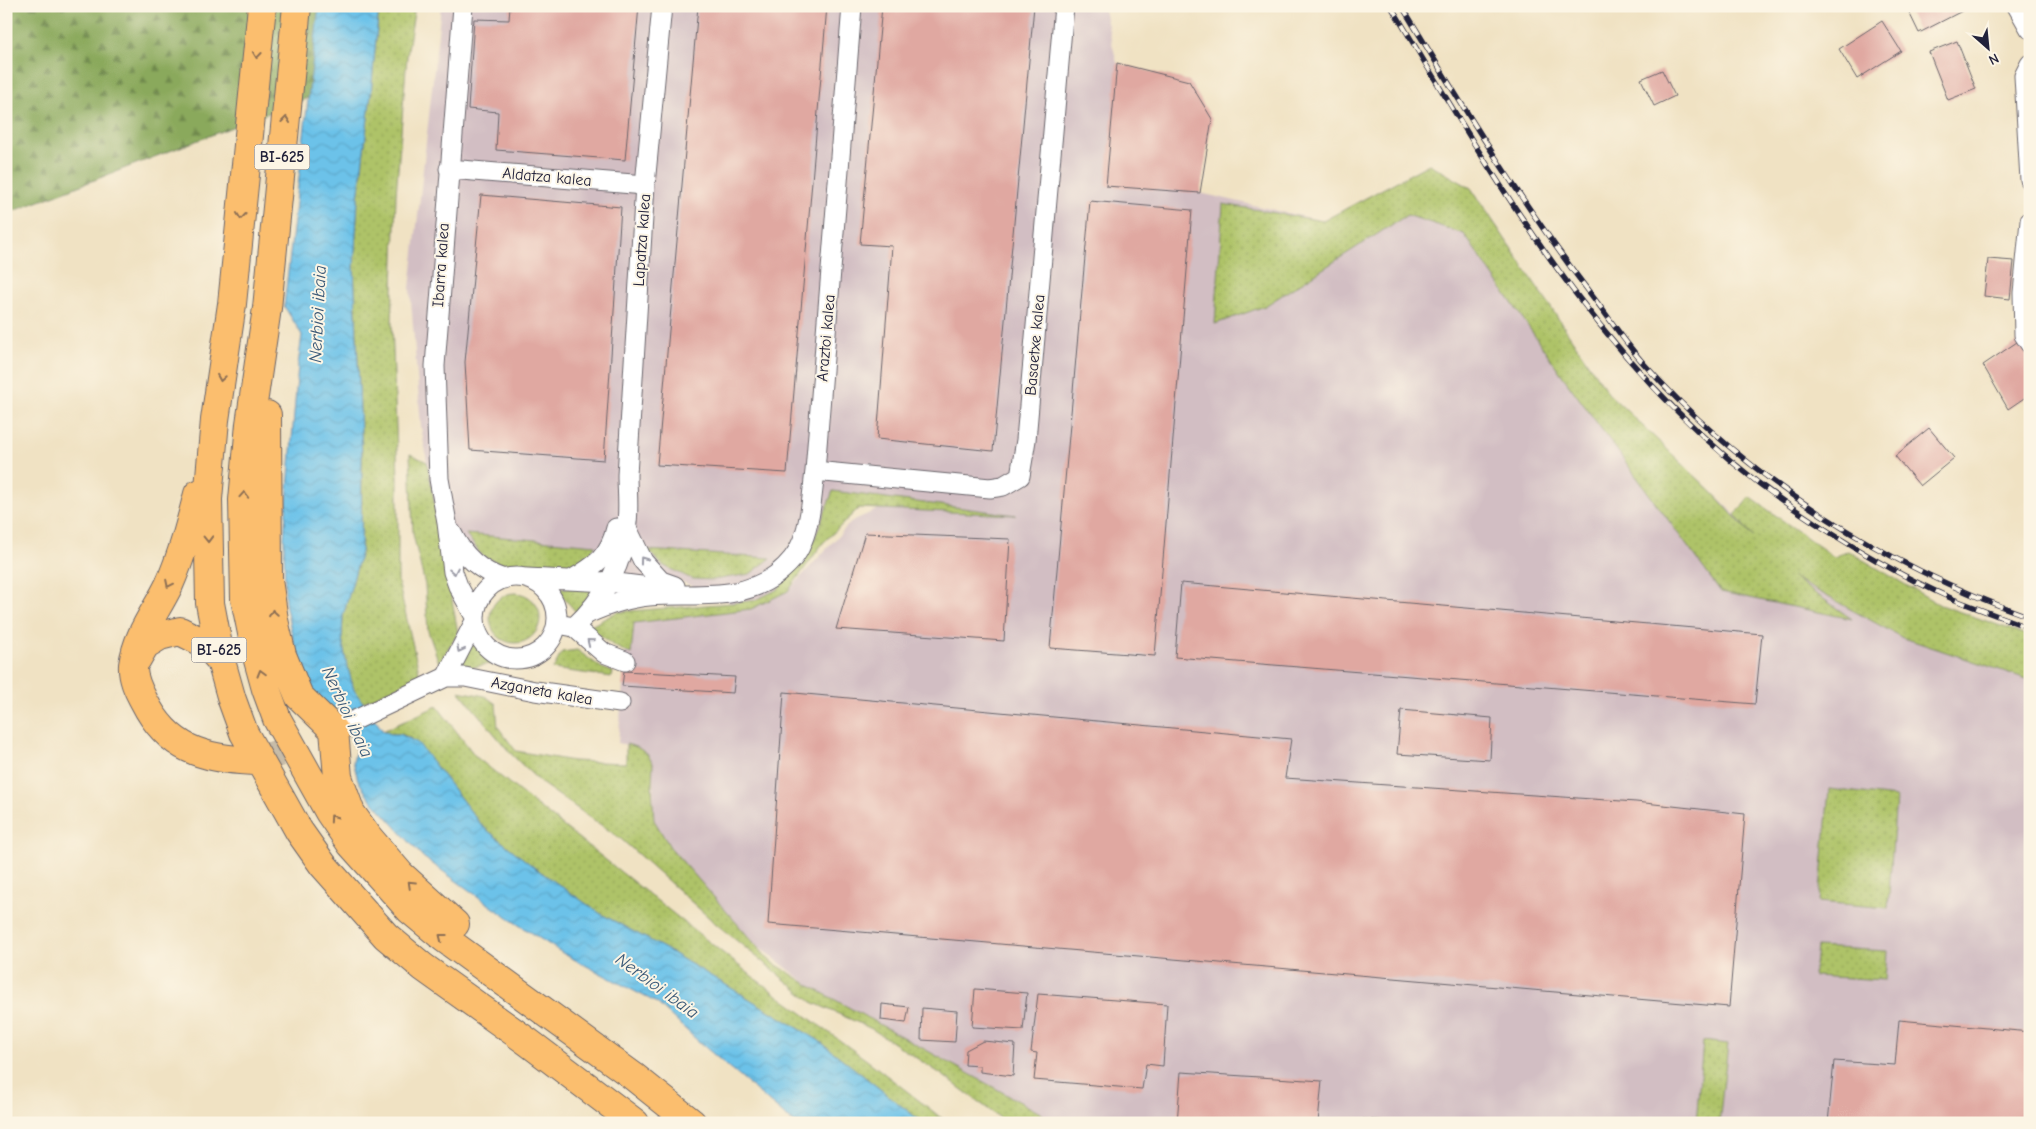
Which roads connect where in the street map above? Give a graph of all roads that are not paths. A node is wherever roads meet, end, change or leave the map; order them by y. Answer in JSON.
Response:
{"nodes":[{"id":1,"x":262,"y":6,"type":"edge"},
{"id":2,"x":297,"y":6,"type":"edge"},
{"id":3,"x":463,"y":6,"type":"edge"},
{"id":4,"x":662,"y":6,"type":"edge"},
{"id":5,"x":852,"y":6,"type":"edge"},
{"id":6,"x":1064,"y":6,"type":"edge"},
{"id":7,"x":2017,"y":6,"type":"edge"},
{"id":8,"x":2030,"y":29,"type":"edge"},
{"id":9,"x":2030,"y":64,"type":"edge"},
{"id":10,"x":449,"y":169,"type":"junction"},
{"id":11,"x":2030,"y":180,"type":"edge"},
{"id":12,"x":645,"y":185,"type":"junction"},
{"id":13,"x":2030,"y":221,"type":"edge"},
{"id":14,"x":267,"y":308,"type":"junction"},
{"id":15,"x":2030,"y":344,"type":"edge"},
{"id":16,"x":215,"y":420,"type":"junction"},
{"id":17,"x":815,"y":471,"type":"junction"},
{"id":18,"x":627,"y":475,"type":"junction"},
{"id":19,"x":447,"y":523,"type":"junction"},
{"id":20,"x":626,"y":528,"type":"junction"},
{"id":21,"x":528,"y":578,"type":"junction"},
{"id":22,"x":504,"y":579,"type":"junction"},
{"id":23,"x":571,"y":580,"type":"junction"},
{"id":24,"x":609,"y":582,"type":"junction"},
{"id":25,"x":697,"y":595,"type":"junction"},
{"id":26,"x":475,"y":619,"type":"junction"},
{"id":27,"x":572,"y":621,"type":"junction"},
{"id":28,"x":518,"y":659,"type":"junction"},
{"id":29,"x":221,"y":661,"type":"junction"},
{"id":30,"x":625,"y":661,"type":"dead end"},
{"id":31,"x":133,"y":667,"type":"junction"},
{"id":32,"x":455,"y":677,"type":"junction"},
{"id":33,"x":620,"y":704,"type":"dead end"},
{"id":34,"x":334,"y":730,"type":"junction"},
{"id":35,"x":302,"y":746,"type":"tunnel mouth"},
{"id":36,"x":254,"y":762,"type":"tunnel mouth"},
{"id":37,"x":690,"y":1121,"type":"edge"},
{"id":38,"x":635,"y":1123,"type":"edge"}],
"edges":[{"from":1,"to":16,"type":"main road","number":"BI-625","one_way":true},
{"from":14,"to":2,"type":"main road","number":"BI-625","one_way":true},
{"from":3,"to":10,"type":"street","name":"Ibarra kalea"},
{"from":4,"to":12,"type":"street","name":"Lapatza kalea"},
{"from":5,"to":17,"type":"street","name":"Araztoi kalea"},
{"from":6,"to":17,"type":"street","name":"Basaetxe kalea"},
{"from":7,"to":8,"type":"street"},
{"from":9,"to":11,"type":"street"},
{"from":10,"to":12,"type":"street","name":"Aldatza kalea"},
{"from":10,"to":19,"type":"street","name":"Ibarra kalea"},
{"from":12,"to":18,"type":"street","name":"Lapatza kalea"},
{"from":13,"to":15,"type":"street"},
{"from":34,"to":14,"type":"main road","one_way":true},
{"from":37,"to":14,"type":"main road","number":"BI-625","one_way":true},
{"from":16,"to":29,"type":"main road","number":"BI-625","one_way":true},
{"from":16,"to":31,"type":"main road","one_way":true},
{"from":17,"to":25,"type":"street","name":"Araztoi kalea"},
{"from":18,"to":20,"type":"street","name":"Azganeta kalea"},
{"from":18,"to":23,"type":"street"},
{"from":19,"to":22,"type":"street","name":"Ibarra kalea"},
{"from":19,"to":26,"type":"street","name":"Ibarra kalea","one_way":true},
{"from":20,"to":24,"type":"street","name":"Azganeta kalea"},
{"from":25,"to":20,"type":"street","name":"Azganeta kalea","one_way":true},
{"from":21,"to":22,"type":"street"},
{"from":21,"to":23,"type":"street"},
{"from":21,"to":27,"type":"street"},
{"from":22,"to":26,"type":"street"},
{"from":23,"to":24,"type":"street"},
{"from":24,"to":25,"type":"street"},
{"from":24,"to":27,"type":"street","name":"Azganeta kalea"},
{"from":25,"to":27,"type":"street"},
{"from":26,"to":28,"type":"street","name":"Azganeta kalea"},
{"from":26,"to":32,"type":"street","one_way":true},
{"from":27,"to":28,"type":"street","name":"Azganeta kalea"},
{"from":30,"to":27,"type":"street","one_way":true},
{"from":28,"to":32,"type":"street","name":"Azganeta kalea"},
{"from":29,"to":31,"type":"main road"},
{"from":29,"to":38,"type":"main road","number":"BI-625"},
{"from":31,"to":36,"type":"main road"},
{"from":32,"to":33,"type":"street","name":"Azganeta kalea"},
{"from":32,"to":34,"type":"street"},
{"from":34,"to":35,"type":"main road"},
{"from":37,"to":34,"type":"main road","one_way":true}]}
